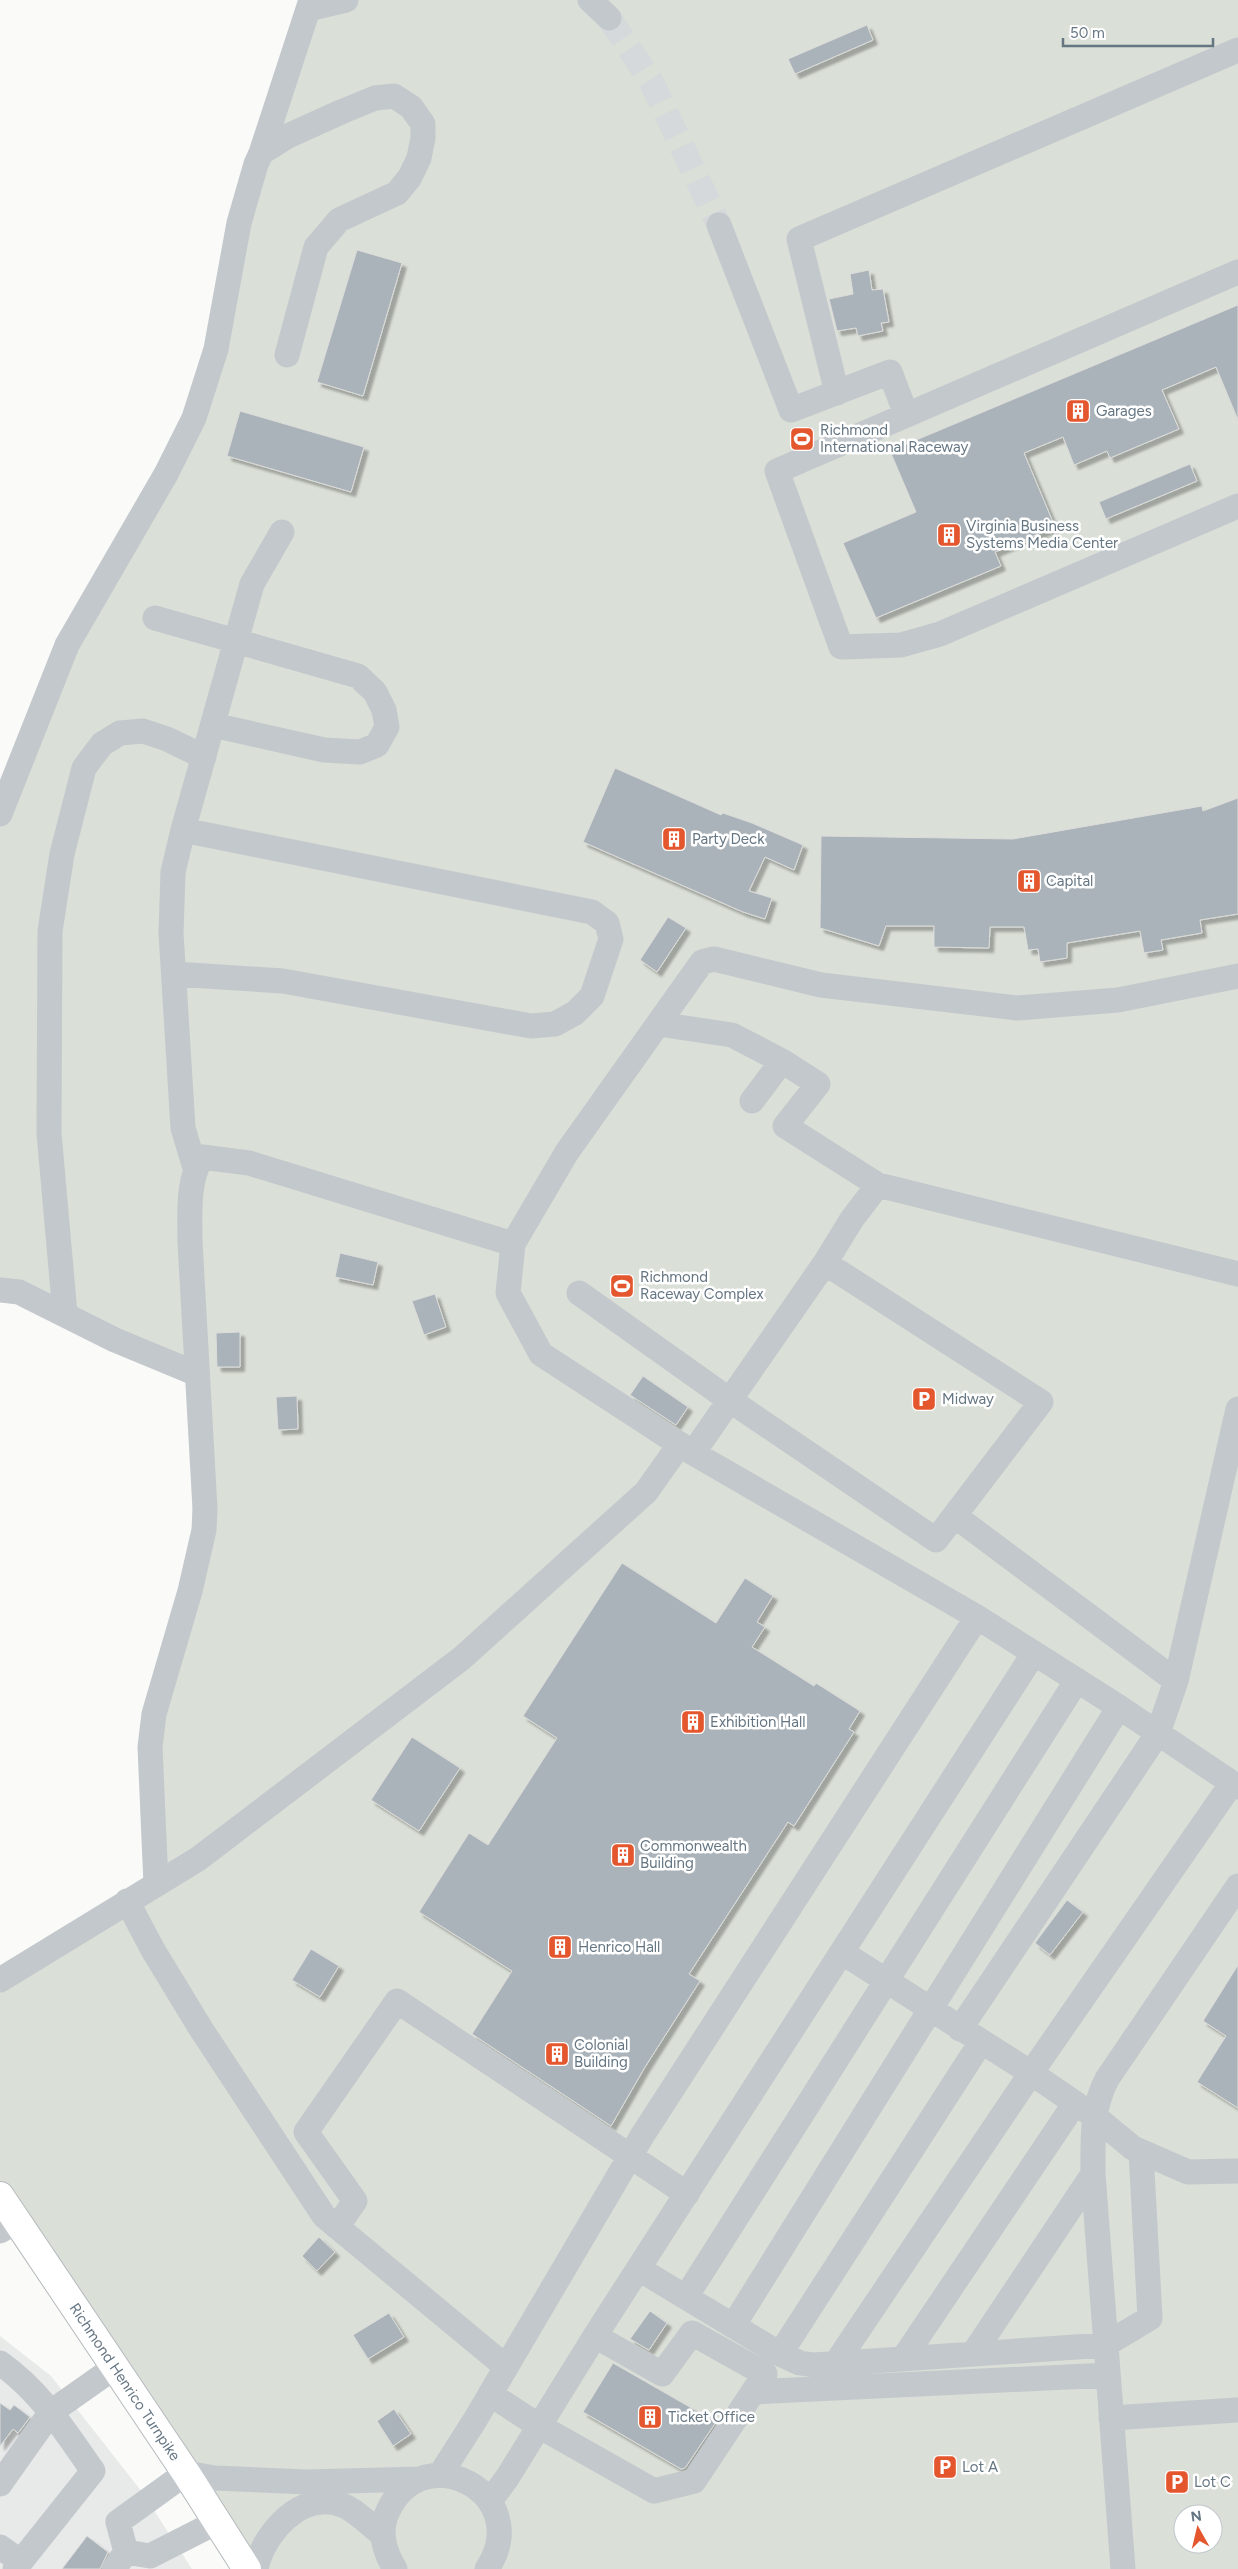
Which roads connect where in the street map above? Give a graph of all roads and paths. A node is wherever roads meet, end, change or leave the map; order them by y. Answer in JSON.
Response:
{"nodes":[{"id":1,"x":346,"y":0,"type":"edge"},
{"id":2,"x":590,"y":0,"type":"edge"},
{"id":3,"x":309,"y":5,"type":"edge"},
{"id":4,"x":609,"y":18,"type":"tunnel mouth"},
{"id":5,"x":1238,"y":50,"type":"edge"},
{"id":6,"x":261,"y":153,"type":"junction"},
{"id":7,"x":719,"y":225,"type":"tunnel mouth"},
{"id":8,"x":1238,"y":272,"type":"edge"},
{"id":9,"x":287,"y":355,"type":"dead end"},
{"id":10,"x":837,"y":393,"type":"junction"},
{"id":11,"x":906,"y":414,"type":"junction"},
{"id":12,"x":1238,"y":506,"type":"edge"},
{"id":13,"x":282,"y":532,"type":"dead end"},
{"id":14,"x":155,"y":618,"type":"dead end"},
{"id":15,"x":236,"y":641,"type":"junction"},
{"id":16,"x":213,"y":725,"type":"junction"},
{"id":17,"x":204,"y":757,"type":"junction"},
{"id":18,"x":0,"y":814,"type":"edge"},
{"id":19,"x":183,"y":830,"type":"junction"},
{"id":20,"x":174,"y":974,"type":"junction"},
{"id":21,"x":1238,"y":976,"type":"edge"},
{"id":22,"x":658,"y":1024,"type":"junction"},
{"id":23,"x":782,"y":1061,"type":"junction"},
{"id":24,"x":752,"y":1102,"type":"dead end"},
{"id":25,"x":195,"y":1168,"type":"junction"},
{"id":26,"x":878,"y":1185,"type":"junction"},
{"id":27,"x":513,"y":1244,"type":"junction"},
{"id":28,"x":825,"y":1262,"type":"junction"},
{"id":29,"x":1238,"y":1274,"type":"edge"},
{"id":30,"x":4,"y":1287,"type":"edge"},
{"id":31,"x":579,"y":1293,"type":"dead end"},
{"id":32,"x":65,"y":1314,"type":"junction"},
{"id":33,"x":197,"y":1374,"type":"junction"},
{"id":34,"x":730,"y":1401,"type":"junction"},
{"id":35,"x":1238,"y":1409,"type":"edge"},
{"id":36,"x":687,"y":1449,"type":"junction"},
{"id":37,"x":955,"y":1516,"type":"junction"},
{"id":38,"x":976,"y":1618,"type":"junction"},
{"id":39,"x":1034,"y":1653,"type":"junction"},
{"id":40,"x":1077,"y":1680,"type":"junction"},
{"id":41,"x":1176,"y":1681,"type":"junction"},
{"id":42,"x":1119,"y":1707,"type":"junction"},
{"id":43,"x":1158,"y":1733,"type":"junction"},
{"id":44,"x":1235,"y":1785,"type":"edge"},
{"id":45,"x":156,"y":1884,"type":"junction"},
{"id":46,"x":1238,"y":1886,"type":"edge"},
{"id":47,"x":127,"y":1901,"type":"junction"},
{"id":48,"x":844,"y":1953,"type":"junction"},
{"id":49,"x":0,"y":1980,"type":"edge"},
{"id":50,"x":886,"y":1980,"type":"junction"},
{"id":51,"x":930,"y":2010,"type":"junction"},
{"id":52,"x":960,"y":2029,"type":"junction"},
{"id":53,"x":980,"y":2042,"type":"junction"},
{"id":54,"x":1032,"y":2073,"type":"junction"},
{"id":55,"x":1084,"y":2110,"type":"junction"},
{"id":56,"x":1141,"y":2152,"type":"junction"},
{"id":57,"x":630,"y":2157,"type":"junction"},
{"id":58,"x":1238,"y":2171,"type":"edge"},
{"id":59,"x":1092,"y":2174,"type":"junction"},
{"id":60,"x":687,"y":2194,"type":"junction"},
{"id":61,"x":0,"y":2196,"type":"edge"},
{"id":62,"x":8,"y":2226,"type":"edge"},
{"id":63,"x":337,"y":2227,"type":"junction"},
{"id":64,"x":639,"y":2269,"type":"junction"},
{"id":65,"x":686,"y":2297,"type":"junction"},
{"id":66,"x":733,"y":2326,"type":"junction"},
{"id":67,"x":596,"y":2336,"type":"junction"},
{"id":68,"x":1105,"y":2346,"type":"junction"},
{"id":69,"x":780,"y":2354,"type":"junction"},
{"id":70,"x":973,"y":2354,"type":"junction"},
{"id":71,"x":903,"y":2359,"type":"junction"},
{"id":72,"x":0,"y":2363,"type":"edge"},
{"id":73,"x":836,"y":2363,"type":"junction"},
{"id":74,"x":115,"y":2367,"type":"junction"},
{"id":75,"x":506,"y":2367,"type":"junction"},
{"id":76,"x":1108,"y":2375,"type":"junction"},
{"id":77,"x":753,"y":2392,"type":"junction"},
{"id":78,"x":490,"y":2394,"type":"junction"},
{"id":79,"x":1238,"y":2410,"type":"edge"},
{"id":80,"x":51,"y":2412,"type":"junction"},
{"id":81,"x":1111,"y":2418,"type":"junction"},
{"id":82,"x":539,"y":2426,"type":"junction"},
{"id":83,"x":186,"y":2473,"type":"junction"},
{"id":84,"x":430,"y":2477,"type":"junction"},
{"id":85,"x":307,"y":2482,"type":"junction"},
{"id":86,"x":0,"y":2484,"type":"edge"},
{"id":87,"x":490,"y":2501,"type":"junction"},
{"id":88,"x":344,"y":2505,"type":"junction"},
{"id":89,"x":217,"y":2522,"type":"junction"},
{"id":90,"x":383,"y":2536,"type":"junction"},
{"id":91,"x":0,"y":2547,"type":"edge"},
{"id":92,"x":120,"y":2560,"type":"edge"},
{"id":93,"x":18,"y":2565,"type":"edge"},
{"id":94,"x":492,"y":2565,"type":"edge"},
{"id":95,"x":244,"y":2567,"type":"edge"},
{"id":96,"x":395,"y":2569,"type":"edge"},
{"id":97,"x":1123,"y":2569,"type":"edge"}],
"edges":[{"from":1,"to":3,"type":"street"},
{"from":2,"to":4,"type":"street"},
{"from":3,"to":6,"type":"street"},
{"from":5,"to":10,"type":"street"},
{"from":6,"to":9,"type":"street"},
{"from":6,"to":18,"type":"street"},
{"from":7,"to":10,"type":"street"},
{"from":8,"to":11,"type":"street"},
{"from":10,"to":11,"type":"street"},
{"from":11,"to":12,"type":"street"},
{"from":13,"to":15,"type":"street"},
{"from":14,"to":15,"type":"street"},
{"from":15,"to":16,"type":"street"},
{"from":15,"to":16,"type":"street"},
{"from":16,"to":17,"type":"street"},
{"from":17,"to":19,"type":"street"},
{"from":17,"to":32,"type":"street"},
{"from":19,"to":20,"type":"street"},
{"from":19,"to":20,"type":"street"},
{"from":20,"to":25,"type":"street"},
{"from":21,"to":22,"type":"street"},
{"from":22,"to":23,"type":"street"},
{"from":22,"to":27,"type":"street"},
{"from":23,"to":24,"type":"street"},
{"from":23,"to":26,"type":"street"},
{"from":25,"to":27,"type":"street"},
{"from":25,"to":33,"type":"street"},
{"from":26,"to":28,"type":"street"},
{"from":26,"to":29,"type":"street"},
{"from":27,"to":36,"type":"street"},
{"from":28,"to":34,"type":"street"},
{"from":28,"to":37,"type":"street"},
{"from":30,"to":32,"type":"street"},
{"from":31,"to":34,"type":"street"},
{"from":32,"to":33,"type":"street"},
{"from":33,"to":45,"type":"street"},
{"from":34,"to":36,"type":"street"},
{"from":34,"to":37,"type":"street"},
{"from":35,"to":41,"type":"street"},
{"from":36,"to":38,"type":"street"},
{"from":36,"to":45,"type":"street"},
{"from":37,"to":41,"type":"street"},
{"from":38,"to":39,"type":"street"},
{"from":38,"to":57,"type":"street"},
{"from":39,"to":40,"type":"street"},
{"from":39,"to":48,"type":"street"},
{"from":40,"to":42,"type":"street"},
{"from":40,"to":50,"type":"street"},
{"from":41,"to":43,"type":"street"},
{"from":42,"to":43,"type":"street"},
{"from":42,"to":51,"type":"street"},
{"from":43,"to":44,"type":"street"},
{"from":43,"to":52,"type":"street"},
{"from":44,"to":54,"type":"street"},
{"from":45,"to":47,"type":"street"},
{"from":46,"to":55,"type":"street"},
{"from":47,"to":49,"type":"street"},
{"from":47,"to":63,"type":"street"},
{"from":48,"to":50,"type":"street"},
{"from":48,"to":60,"type":"street"},
{"from":50,"to":51,"type":"street"},
{"from":50,"to":65,"type":"street"},
{"from":51,"to":52,"type":"street"},
{"from":51,"to":66,"type":"street"},
{"from":52,"to":53,"type":"street"},
{"from":53,"to":54,"type":"street"},
{"from":53,"to":69,"type":"street"},
{"from":54,"to":55,"type":"street"},
{"from":54,"to":73,"type":"street"},
{"from":55,"to":56,"type":"street"},
{"from":55,"to":59,"type":"street"},
{"from":55,"to":71,"type":"street"},
{"from":56,"to":58,"type":"street"},
{"from":56,"to":68,"type":"street"},
{"from":57,"to":60,"type":"street"},
{"from":57,"to":63,"type":"street"},
{"from":57,"to":75,"type":"street"},
{"from":59,"to":68,"type":"street"},
{"from":59,"to":70,"type":"street"},
{"from":60,"to":64,"type":"street"},
{"from":61,"to":62,"type":"main road","name":"Richmond Henrico Turnpike"},
{"from":62,"to":74,"type":"main road","name":"Richmond Henrico Turnpike"},
{"from":63,"to":75,"type":"street"},
{"from":64,"to":65,"type":"street"},
{"from":64,"to":67,"type":"street"},
{"from":65,"to":66,"type":"street"},
{"from":66,"to":69,"type":"street"},
{"from":67,"to":77,"type":"street"},
{"from":67,"to":82,"type":"street"},
{"from":68,"to":70,"type":"street"},
{"from":68,"to":76,"type":"street"},
{"from":69,"to":73,"type":"street"},
{"from":70,"to":71,"type":"street"},
{"from":71,"to":73,"type":"street"},
{"from":72,"to":80,"type":"street"},
{"from":74,"to":80,"type":"street"},
{"from":74,"to":83,"type":"main road","name":"Richmond Henrico Turnpike"},
{"from":75,"to":78,"type":"street"},
{"from":76,"to":77,"type":"street"},
{"from":76,"to":81,"type":"street"},
{"from":77,"to":82,"type":"street"},
{"from":78,"to":82,"type":"street"},
{"from":78,"to":84,"type":"street"},
{"from":79,"to":81,"type":"street"},
{"from":80,"to":86,"type":"street"},
{"from":80,"to":93,"type":"street"},
{"from":81,"to":97,"type":"street"},
{"from":82,"to":87,"type":"street"},
{"from":83,"to":85,"type":"street"},
{"from":83,"to":89,"type":"main road","name":"Richmond Henrico Turnpike"},
{"from":83,"to":92,"type":"street"},
{"from":84,"to":85,"type":"street"},
{"from":84,"to":87,"type":"street"},
{"from":84,"to":90,"type":"street"},
{"from":85,"to":88,"type":"street"},
{"from":87,"to":94,"type":"street"},
{"from":88,"to":90,"type":"street"},
{"from":88,"to":95,"type":"street"},
{"from":89,"to":92,"type":"street"},
{"from":89,"to":95,"type":"main road","name":"Richmond Henrico Turnpike"},
{"from":90,"to":96,"type":"street"},
{"from":91,"to":93,"type":"street"}]}
